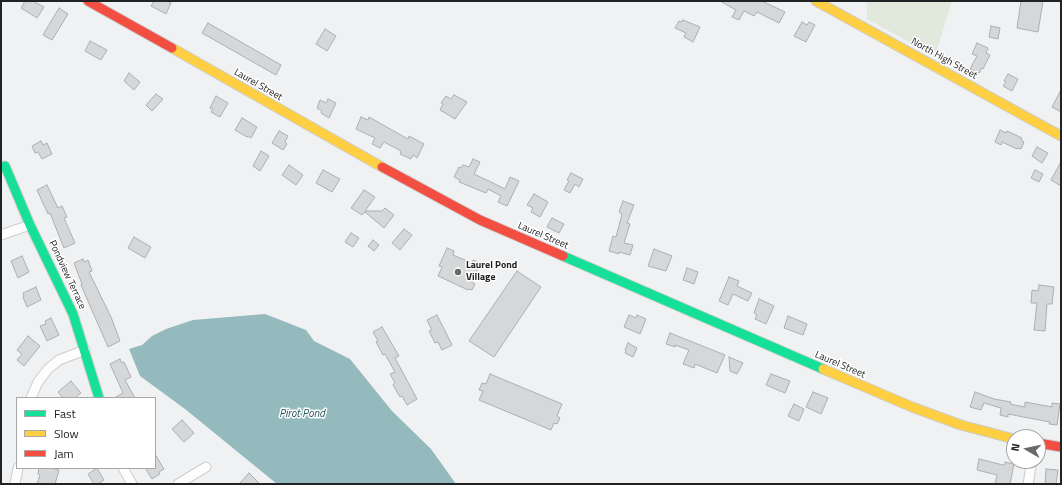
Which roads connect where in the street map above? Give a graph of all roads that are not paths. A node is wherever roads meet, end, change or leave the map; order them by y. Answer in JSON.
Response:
{"nodes":[{"id":1,"x":88,"y":1,"type":"edge"},
{"id":2,"x":816,"y":1,"type":"edge"},
{"id":3,"x":1061,"y":136,"type":"edge"},
{"id":4,"x":5,"y":166,"type":"dead end"},
{"id":5,"x":30,"y":225,"type":"junction"},
{"id":6,"x":1,"y":235,"type":"edge"},
{"id":7,"x":85,"y":350,"type":"junction"},
{"id":8,"x":31,"y":397,"type":"edge"},
{"id":9,"x":99,"y":397,"type":"edge"},
{"id":10,"x":1006,"y":437,"type":"edge"},
{"id":11,"x":1046,"y":444,"type":"edge"},
{"id":12,"x":1061,"y":447,"type":"edge"},
{"id":13,"x":206,"y":467,"type":"dead end"},
{"id":14,"x":18,"y":469,"type":"edge"},
{"id":15,"x":124,"y":469,"type":"edge"},
{"id":16,"x":1031,"y":469,"type":"edge"},
{"id":17,"x":15,"y":484,"type":"edge"},
{"id":18,"x":132,"y":484,"type":"edge"},
{"id":19,"x":178,"y":484,"type":"edge"},
{"id":20,"x":1028,"y":484,"type":"edge"}],
"edges":[{"from":1,"to":10,"type":"street","name":"Laurel Street"},
{"from":2,"to":3,"type":"street","name":"North High Street"},
{"from":4,"to":5,"type":"street","name":"Pondview Terrace"},
{"from":5,"to":6,"type":"street"},
{"from":5,"to":7,"type":"street","name":"Pondview Terrace"},
{"from":7,"to":8,"type":"street"},
{"from":7,"to":9,"type":"street","name":"Pondview Terrace"},
{"from":11,"to":12,"type":"street"},
{"from":13,"to":19,"type":"street"},
{"from":14,"to":17,"type":"street"},
{"from":15,"to":18,"type":"street"},
{"from":16,"to":20,"type":"street"}]}
